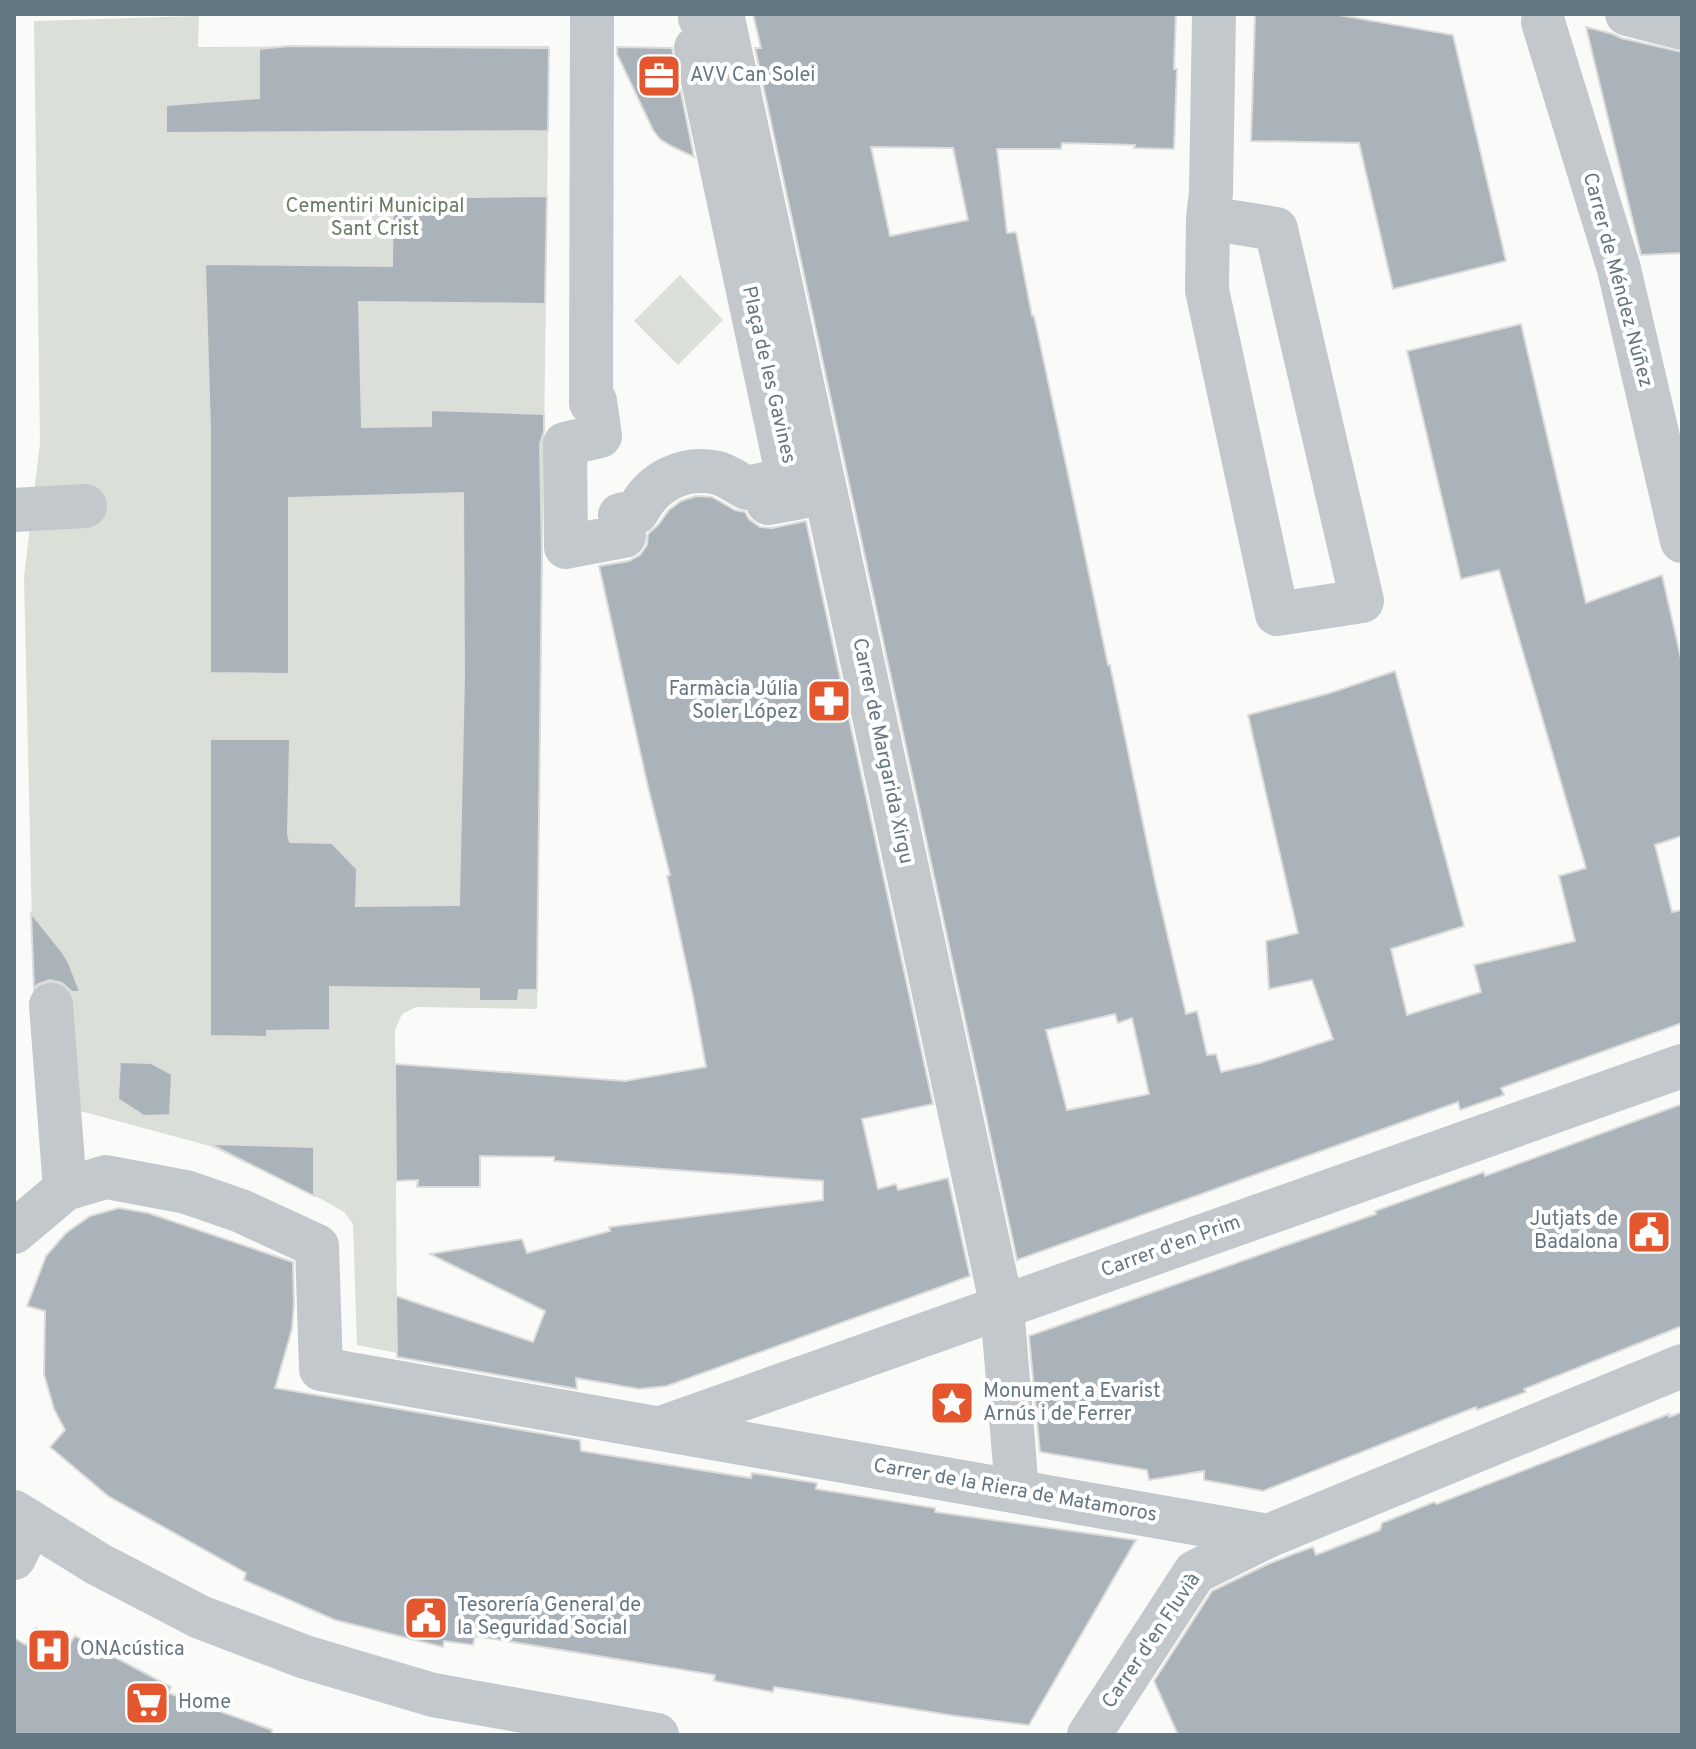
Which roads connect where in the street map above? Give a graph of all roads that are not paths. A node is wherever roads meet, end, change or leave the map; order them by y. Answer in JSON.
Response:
{"nodes":[{"id":1,"x":592,"y":14,"type":"edge"},
{"id":2,"x":699,"y":14,"type":"edge"},
{"id":3,"x":722,"y":14,"type":"edge"},
{"id":4,"x":1214,"y":14,"type":"edge"},
{"id":5,"x":1627,"y":14,"type":"edge"},
{"id":6,"x":1538,"y":17,"type":"edge"},
{"id":7,"x":1682,"y":28,"type":"edge"},
{"id":8,"x":1210,"y":205,"type":"junction"},
{"id":9,"x":85,"y":506,"type":"dead end"},
{"id":10,"x":14,"y":510,"type":"edge"},
{"id":11,"x":1682,"y":541,"type":"edge"},
{"id":12,"x":51,"y":1005,"type":"dead end"},
{"id":13,"x":1682,"y":1066,"type":"edge"},
{"id":14,"x":65,"y":1189,"type":"junction"},
{"id":15,"x":14,"y":1232,"type":"edge"},
{"id":16,"x":1002,"y":1307,"type":"junction"},
{"id":17,"x":1682,"y":1366,"type":"edge"},
{"id":18,"x":792,"y":1399,"type":"joint"},
{"id":19,"x":659,"y":1428,"type":"junction"},
{"id":20,"x":1017,"y":1491,"type":"junction"},
{"id":21,"x":20,"y":1531,"type":"edge"},
{"id":22,"x":1268,"y":1536,"type":"junction"},
{"id":23,"x":657,"y":1735,"type":"edge"},
{"id":24,"x":1089,"y":1735,"type":"edge"}],
"edges":[{"from":1,"to":2,"type":"street","name":"Plaça de les Gavines"},
{"from":3,"to":16,"type":"street","name":"Carrer de Margarida Xirgu"},
{"from":4,"to":8,"type":"street"},
{"from":5,"to":7,"type":"street"},
{"from":6,"to":11,"type":"street","name":"Carrer de Méndez Núñez"},
{"from":8,"to":8,"type":"street"},
{"from":9,"to":10,"type":"street"},
{"from":12,"to":14,"type":"street"},
{"from":13,"to":16,"type":"street","name":"Carrer d'en Prim"},
{"from":14,"to":15,"type":"street"},
{"from":14,"to":19,"type":"street","name":"Carrer de la Riera de Matamoros"},
{"from":16,"to":19,"type":"street","name":"Carrer d'en Prim"},
{"from":16,"to":20,"type":"street","name":"Carrer de Margarida Xirgu"},
{"from":17,"to":22,"type":"street"},
{"from":18,"to":18,"type":"street"},
{"from":19,"to":20,"type":"street","name":"Carrer de la Riera de Matamoros"},
{"from":20,"to":22,"type":"street","name":"Carrer de la Riera de Matamoros"},
{"from":21,"to":23,"type":"street"},
{"from":22,"to":24,"type":"street","name":"Carrer d'en Fluvià"}]}
